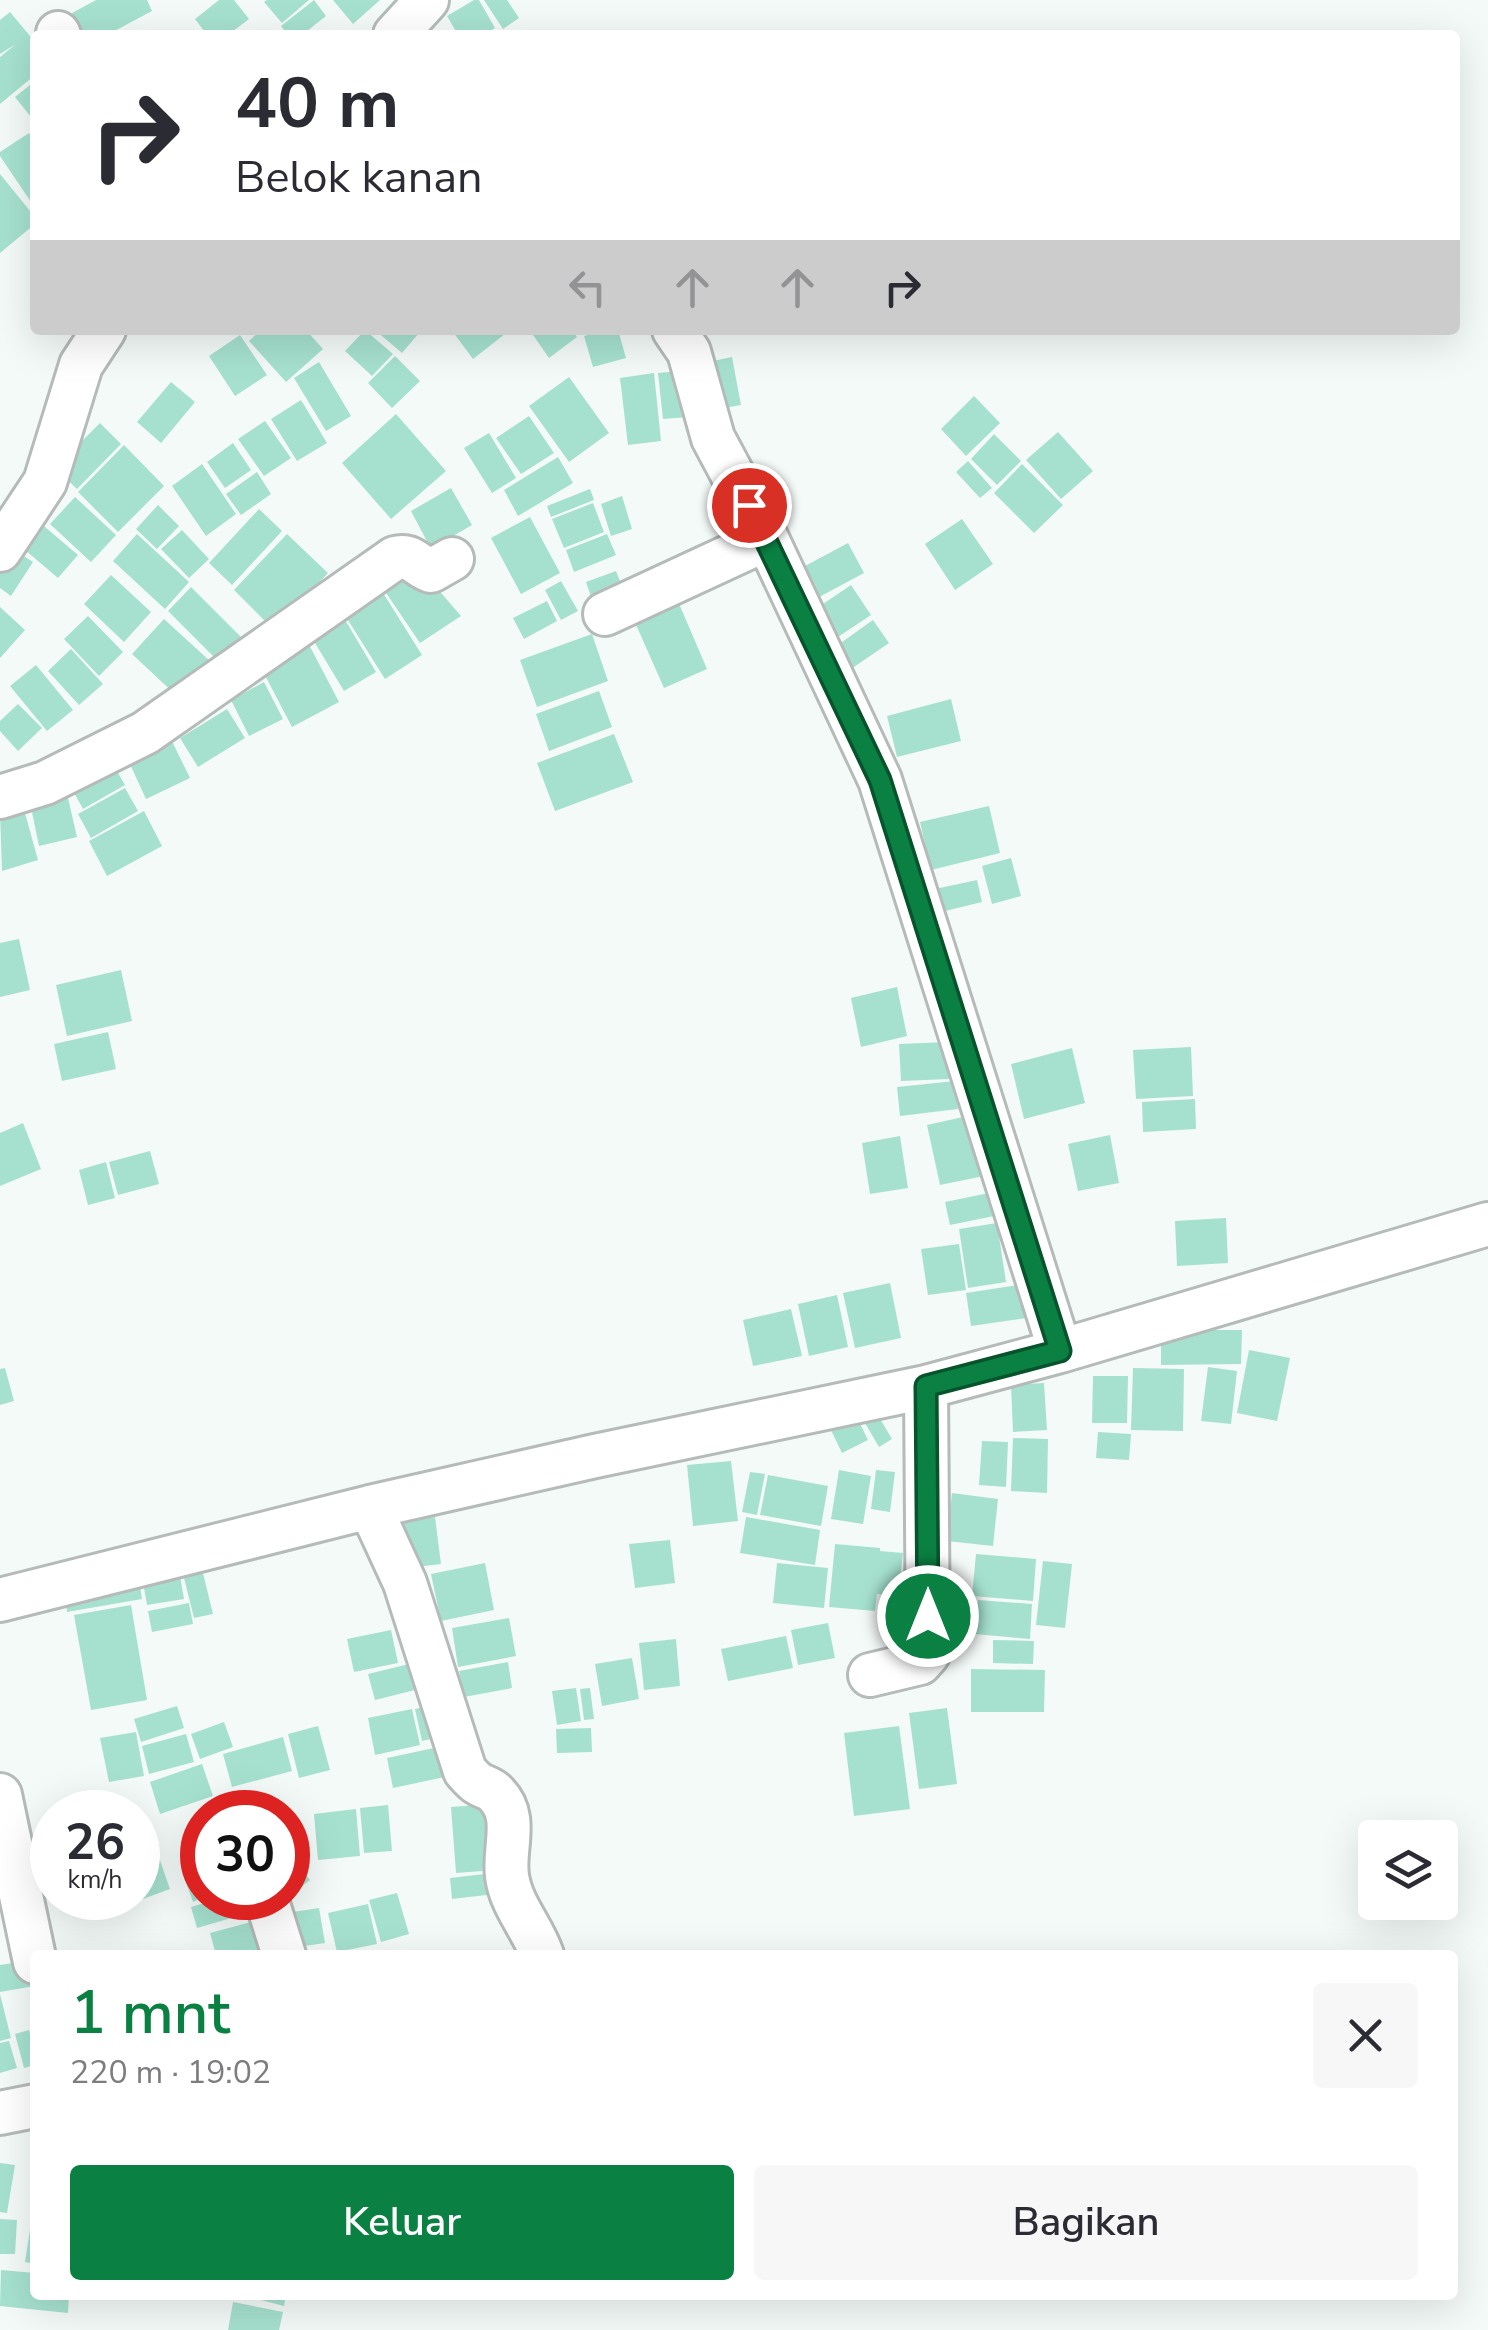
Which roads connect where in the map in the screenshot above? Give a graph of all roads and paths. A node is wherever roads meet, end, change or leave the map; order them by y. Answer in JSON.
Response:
{"nodes":[{"id":1,"x":427,"y":0,"type":"edge"},
{"id":2,"x":400,"y":30,"type":"edge"},
{"id":3,"x":101,"y":335,"type":"edge"},
{"id":4,"x":678,"y":335,"type":"edge"},
{"id":5,"x":767,"y":539,"type":"junction"},
{"id":6,"x":0,"y":550,"type":"edge"},
{"id":7,"x":452,"y":558,"type":"dead end"},
{"id":8,"x":605,"y":614,"type":"dead end"},
{"id":9,"x":0,"y":797,"type":"edge"},
{"id":10,"x":1488,"y":1224,"type":"edge"},
{"id":11,"x":1060,"y":1351,"type":"junction"},
{"id":12,"x":926,"y":1386,"type":"junction"},
{"id":13,"x":370,"y":1507,"type":"junction"},
{"id":14,"x":0,"y":1600,"type":"edge"},
{"id":15,"x":870,"y":1675,"type":"dead end"},
{"id":16,"x":0,"y":1795,"type":"edge"},
{"id":17,"x":273,"y":1920,"type":"edge"},
{"id":18,"x":32,"y":1950,"type":"edge"},
{"id":19,"x":282,"y":1950,"type":"edge"},
{"id":20,"x":540,"y":1950,"type":"edge"},
{"id":21,"x":30,"y":2107,"type":"edge"},
{"id":22,"x":0,"y":2113,"type":"edge"}],
"edges":[{"from":1,"to":2,"type":"street"},
{"from":3,"to":6,"type":"street"},
{"from":4,"to":5,"type":"street"},
{"from":5,"to":8,"type":"street"},
{"from":5,"to":11,"type":"street"},
{"from":7,"to":9,"type":"street"},
{"from":10,"to":11,"type":"street"},
{"from":11,"to":12,"type":"street"},
{"from":12,"to":13,"type":"street"},
{"from":12,"to":15,"type":"street"},
{"from":13,"to":14,"type":"street"},
{"from":13,"to":20,"type":"street"},
{"from":16,"to":18,"type":"street"},
{"from":17,"to":19,"type":"street"},
{"from":21,"to":22,"type":"street"}]}
